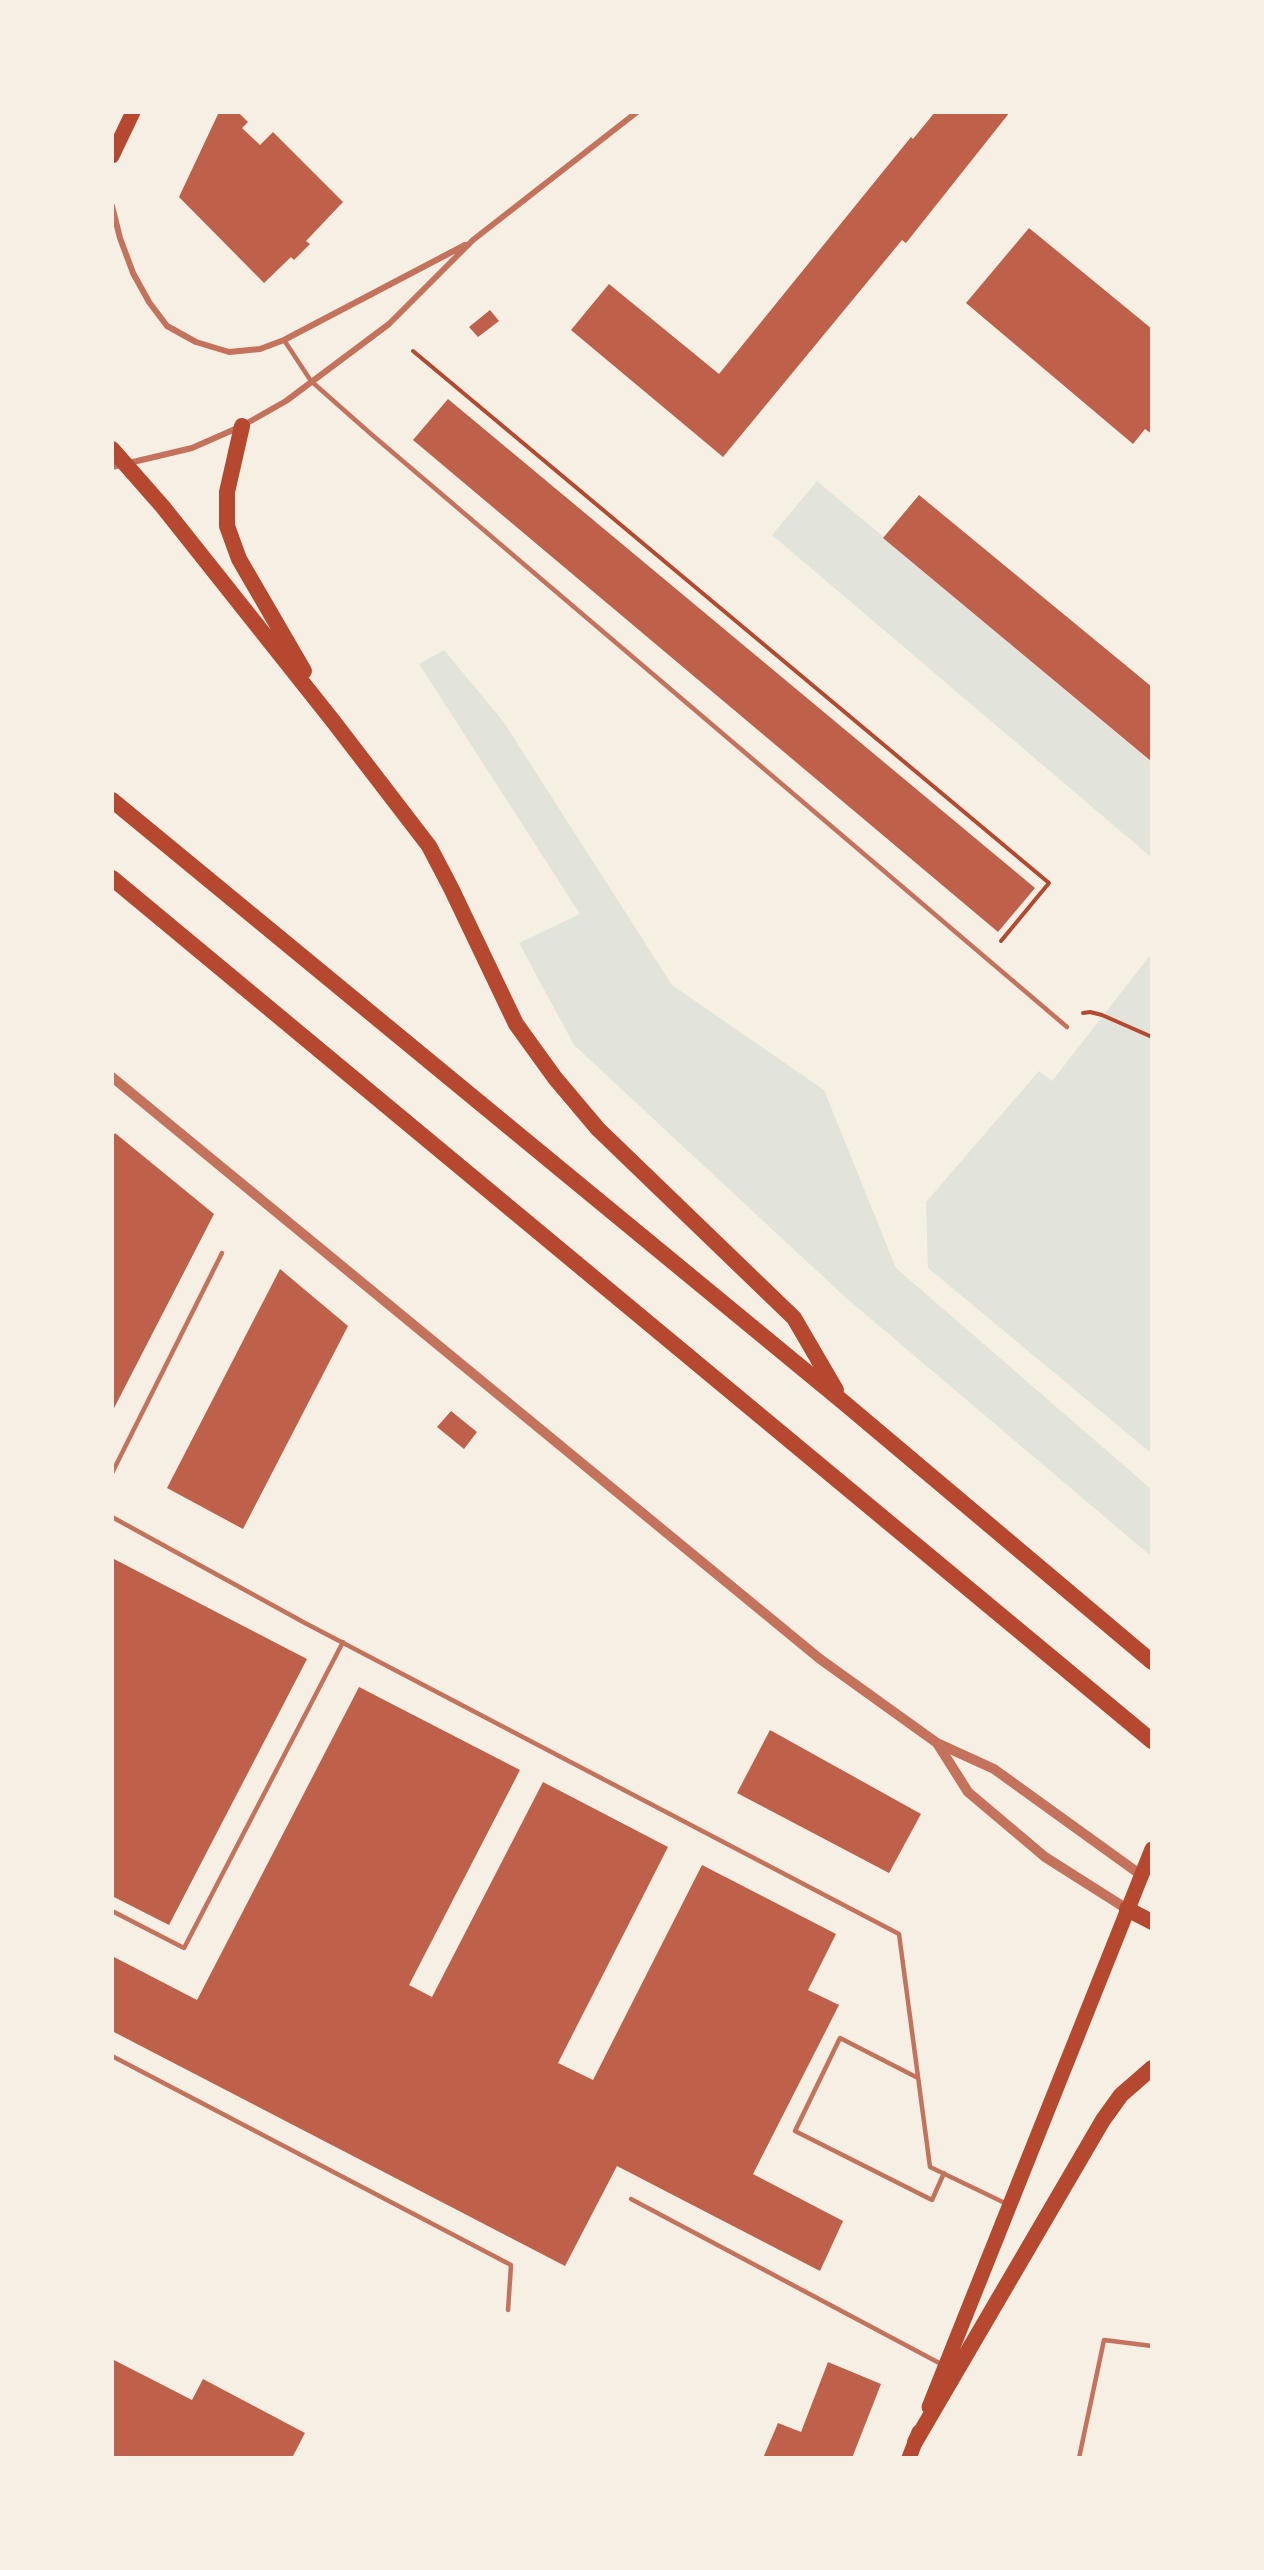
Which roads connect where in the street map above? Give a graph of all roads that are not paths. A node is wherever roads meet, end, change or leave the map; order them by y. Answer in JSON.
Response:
{"nodes":[{"id":1,"x":133,"y":112,"type":"edge"},
{"id":2,"x":637,"y":112,"type":"edge"},
{"id":3,"x":112,"y":156,"type":"edge"},
{"id":4,"x":112,"y":206,"type":"edge"},
{"id":5,"x":473,"y":240,"type":"junction"},
{"id":6,"x":284,"y":340,"type":"junction"},
{"id":7,"x":311,"y":381,"type":"junction"},
{"id":8,"x":242,"y":426,"type":"junction"},
{"id":9,"x":112,"y":449,"type":"edge"},
{"id":10,"x":120,"y":466,"type":"edge"},
{"id":11,"x":333,"y":721,"type":"junction"},
{"id":12,"x":112,"y":800,"type":"edge"},
{"id":13,"x":112,"y":878,"type":"edge"},
{"id":14,"x":1067,"y":1027,"type":"road end"},
{"id":15,"x":112,"y":1077,"type":"edge"},
{"id":16,"x":222,"y":1253,"type":"dead end"},
{"id":17,"x":842,"y":1401,"type":"junction"},
{"id":18,"x":112,"y":1473,"type":"edge"},
{"id":19,"x":112,"y":1517,"type":"edge"},
{"id":20,"x":343,"y":1642,"type":"junction"},
{"id":21,"x":1152,"y":1662,"type":"edge"},
{"id":22,"x":1152,"y":1741,"type":"edge"},
{"id":23,"x":937,"y":1743,"type":"junction"},
{"id":24,"x":1152,"y":1849,"type":"edge"},
{"id":25,"x":1141,"y":1875,"type":"junction"},
{"id":26,"x":1127,"y":1909,"type":"junction"},
{"id":27,"x":112,"y":1911,"type":"edge"},
{"id":28,"x":1152,"y":1922,"type":"edge"},
{"id":29,"x":112,"y":2056,"type":"edge"},
{"id":30,"x":1152,"y":2068,"type":"edge"},
{"id":31,"x":918,"y":2078,"type":"junction"},
{"id":32,"x":944,"y":2173,"type":"junction"},
{"id":33,"x":631,"y":2199,"type":"dead end"},
{"id":34,"x":1010,"y":2205,"type":"junction"},
{"id":35,"x":508,"y":2310,"type":"dead end"},
{"id":36,"x":1152,"y":2346,"type":"edge"},
{"id":37,"x":945,"y":2366,"type":"junction"},
{"id":38,"x":912,"y":2450,"type":"edge"},
{"id":39,"x":1079,"y":2457,"type":"edge"}],
"edges":[{"from":1,"to":3,"type":"main road"},
{"from":2,"to":5,"type":"street"},
{"from":4,"to":6,"type":"street"},
{"from":5,"to":6,"type":"street"},
{"from":5,"to":7,"type":"street"},
{"from":6,"to":7,"type":"lane"},
{"from":7,"to":8,"type":"street"},
{"from":7,"to":14,"type":"lane"},
{"from":8,"to":10,"type":"street"},
{"from":8,"to":11,"type":"highway"},
{"from":9,"to":10,"type":"highway"},
{"from":10,"to":11,"type":"highway"},
{"from":11,"to":17,"type":"highway"},
{"from":12,"to":17,"type":"highway"},
{"from":13,"to":22,"type":"highway"},
{"from":15,"to":23,"type":"street"},
{"from":16,"to":18,"type":"lane"},
{"from":17,"to":21,"type":"highway"},
{"from":19,"to":20,"type":"lane"},
{"from":20,"to":27,"type":"lane"},
{"from":20,"to":31,"type":"lane"},
{"from":23,"to":25,"type":"street"},
{"from":23,"to":26,"type":"street"},
{"from":24,"to":25,"type":"main road"},
{"from":25,"to":26,"type":"main road"},
{"from":26,"to":28,"type":"highway"},
{"from":26,"to":34,"type":"main road"},
{"from":29,"to":35,"type":"lane"},
{"from":30,"to":38,"type":"highway"},
{"from":31,"to":32,"type":"lane"},
{"from":31,"to":32,"type":"lane"},
{"from":32,"to":34,"type":"lane"},
{"from":33,"to":37,"type":"lane"},
{"from":34,"to":37,"type":"main road"},
{"from":36,"to":39,"type":"lane"},
{"from":37,"to":38,"type":"main road"}]}
